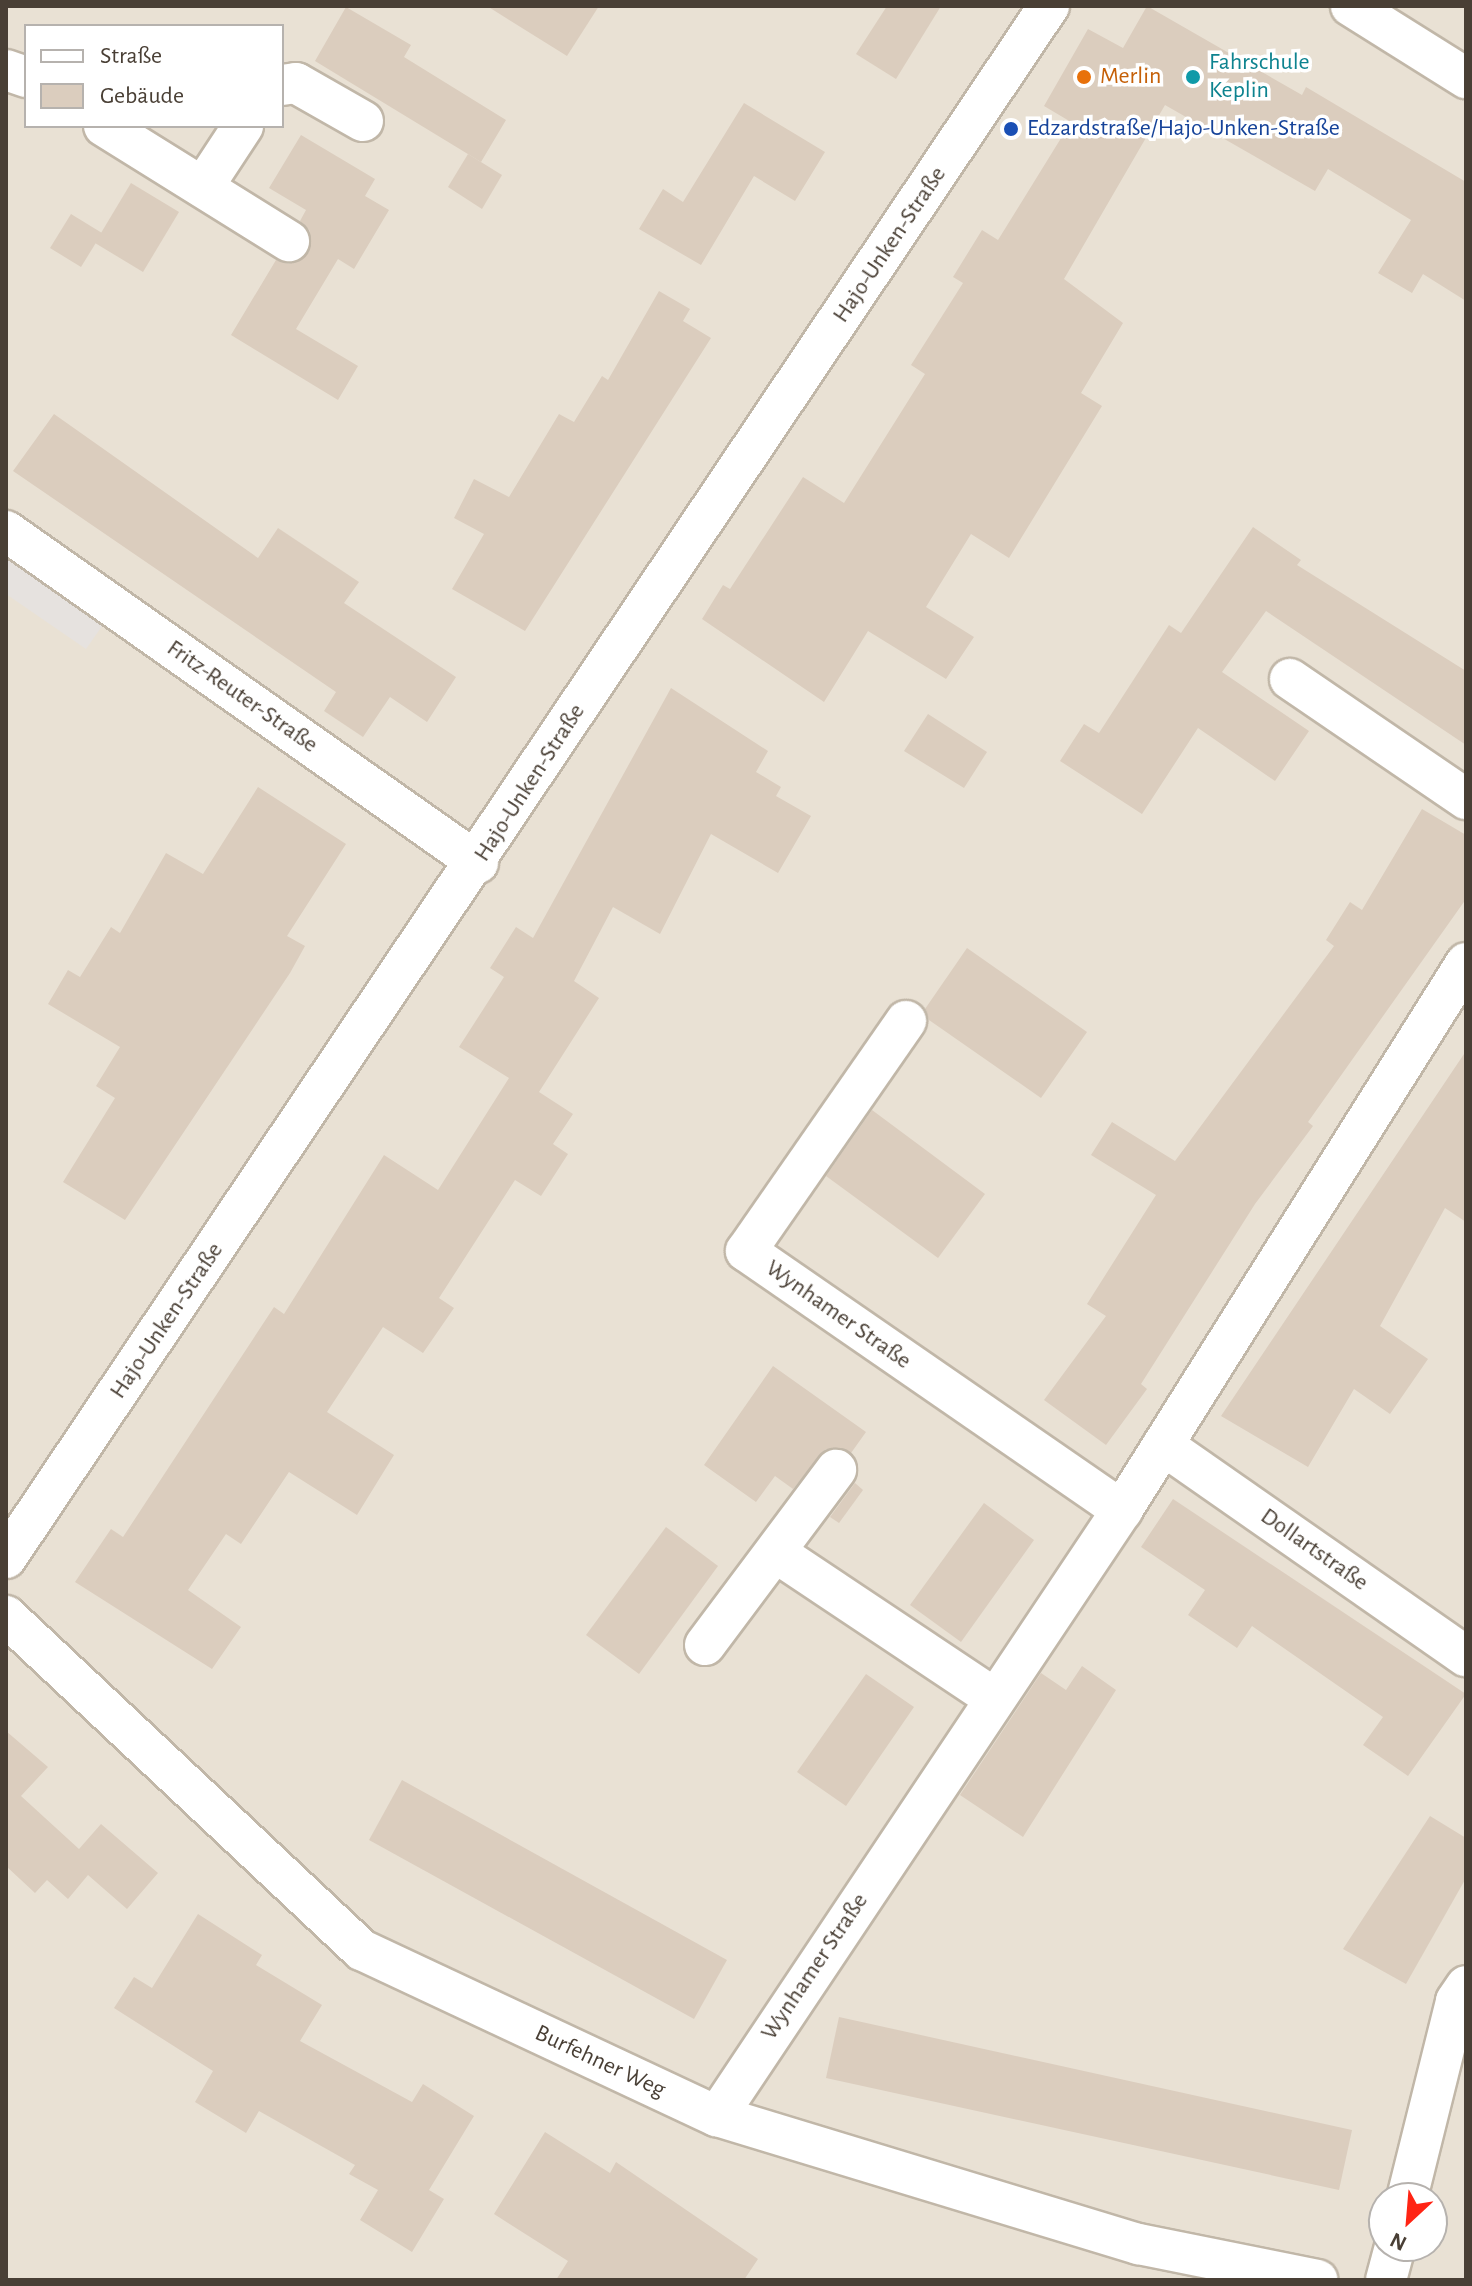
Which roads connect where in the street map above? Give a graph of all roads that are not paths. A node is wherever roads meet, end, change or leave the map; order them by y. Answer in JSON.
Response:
{"nodes":[{"id":1,"x":1049,"y":6,"type":"edge"},
{"id":2,"x":1351,"y":6,"type":"edge"},
{"id":3,"x":1466,"y":78,"type":"edge"},
{"id":4,"x":284,"y":85,"type":"edge"},
{"id":5,"x":363,"y":121,"type":"dead end"},
{"id":6,"x":107,"y":128,"type":"edge"},
{"id":7,"x":242,"y":128,"type":"edge"},
{"id":8,"x":203,"y":187,"type":"junction"},
{"id":9,"x":289,"y":241,"type":"dead end"},
{"id":10,"x":6,"y":531,"type":"edge"},
{"id":11,"x":1290,"y":679,"type":"dead end"},
{"id":12,"x":1466,"y":799,"type":"edge"},
{"id":13,"x":478,"y":863,"type":"junction"},
{"id":14,"x":1466,"y":963,"type":"edge"},
{"id":15,"x":906,"y":1021,"type":"dead end"},
{"id":16,"x":1163,"y":1445,"type":"junction"},
{"id":17,"x":836,"y":1470,"type":"dead end"},
{"id":18,"x":1122,"y":1510,"type":"junction"},
{"id":19,"x":778,"y":1554,"type":"junction"},
{"id":20,"x":6,"y":1558,"type":"edge"},
{"id":21,"x":6,"y":1616,"type":"edge"},
{"id":22,"x":705,"y":1645,"type":"dead end"},
{"id":23,"x":1466,"y":1656,"type":"edge"},
{"id":24,"x":994,"y":1698,"type":"junction"},
{"id":25,"x":1466,"y":1986,"type":"edge"},
{"id":26,"x":717,"y":2116,"type":"junction"},
{"id":27,"x":1411,"y":2182,"type":"edge"},
{"id":28,"x":1317,"y":2280,"type":"edge"}],
"edges":[{"from":1,"to":13,"type":"street","name":"Hajo-Unken-Straße"},
{"from":2,"to":3,"type":"street"},
{"from":4,"to":5,"type":"street"},
{"from":6,"to":8,"type":"street"},
{"from":7,"to":8,"type":"street"},
{"from":8,"to":9,"type":"street"},
{"from":10,"to":13,"type":"street","name":"Fritz-Reuter-Straße"},
{"from":11,"to":12,"type":"street"},
{"from":13,"to":20,"type":"street","name":"Hajo-Unken-Straße"},
{"from":14,"to":16,"type":"street","name":"Wynhamer Straße"},
{"from":15,"to":18,"type":"street","name":"Wynhamer Straße"},
{"from":16,"to":18,"type":"street","name":"Wynhamer Straße"},
{"from":16,"to":23,"type":"street","name":"Dollartstraße"},
{"from":17,"to":19,"type":"street"},
{"from":18,"to":24,"type":"street","name":"Wynhamer Straße"},
{"from":19,"to":22,"type":"street"},
{"from":19,"to":24,"type":"street"},
{"from":21,"to":26,"type":"street","name":"Burfehner Weg"},
{"from":24,"to":26,"type":"street","name":"Wynhamer Straße"},
{"from":25,"to":27,"type":"street"},
{"from":26,"to":28,"type":"street","name":"Burfehner Weg"}]}
